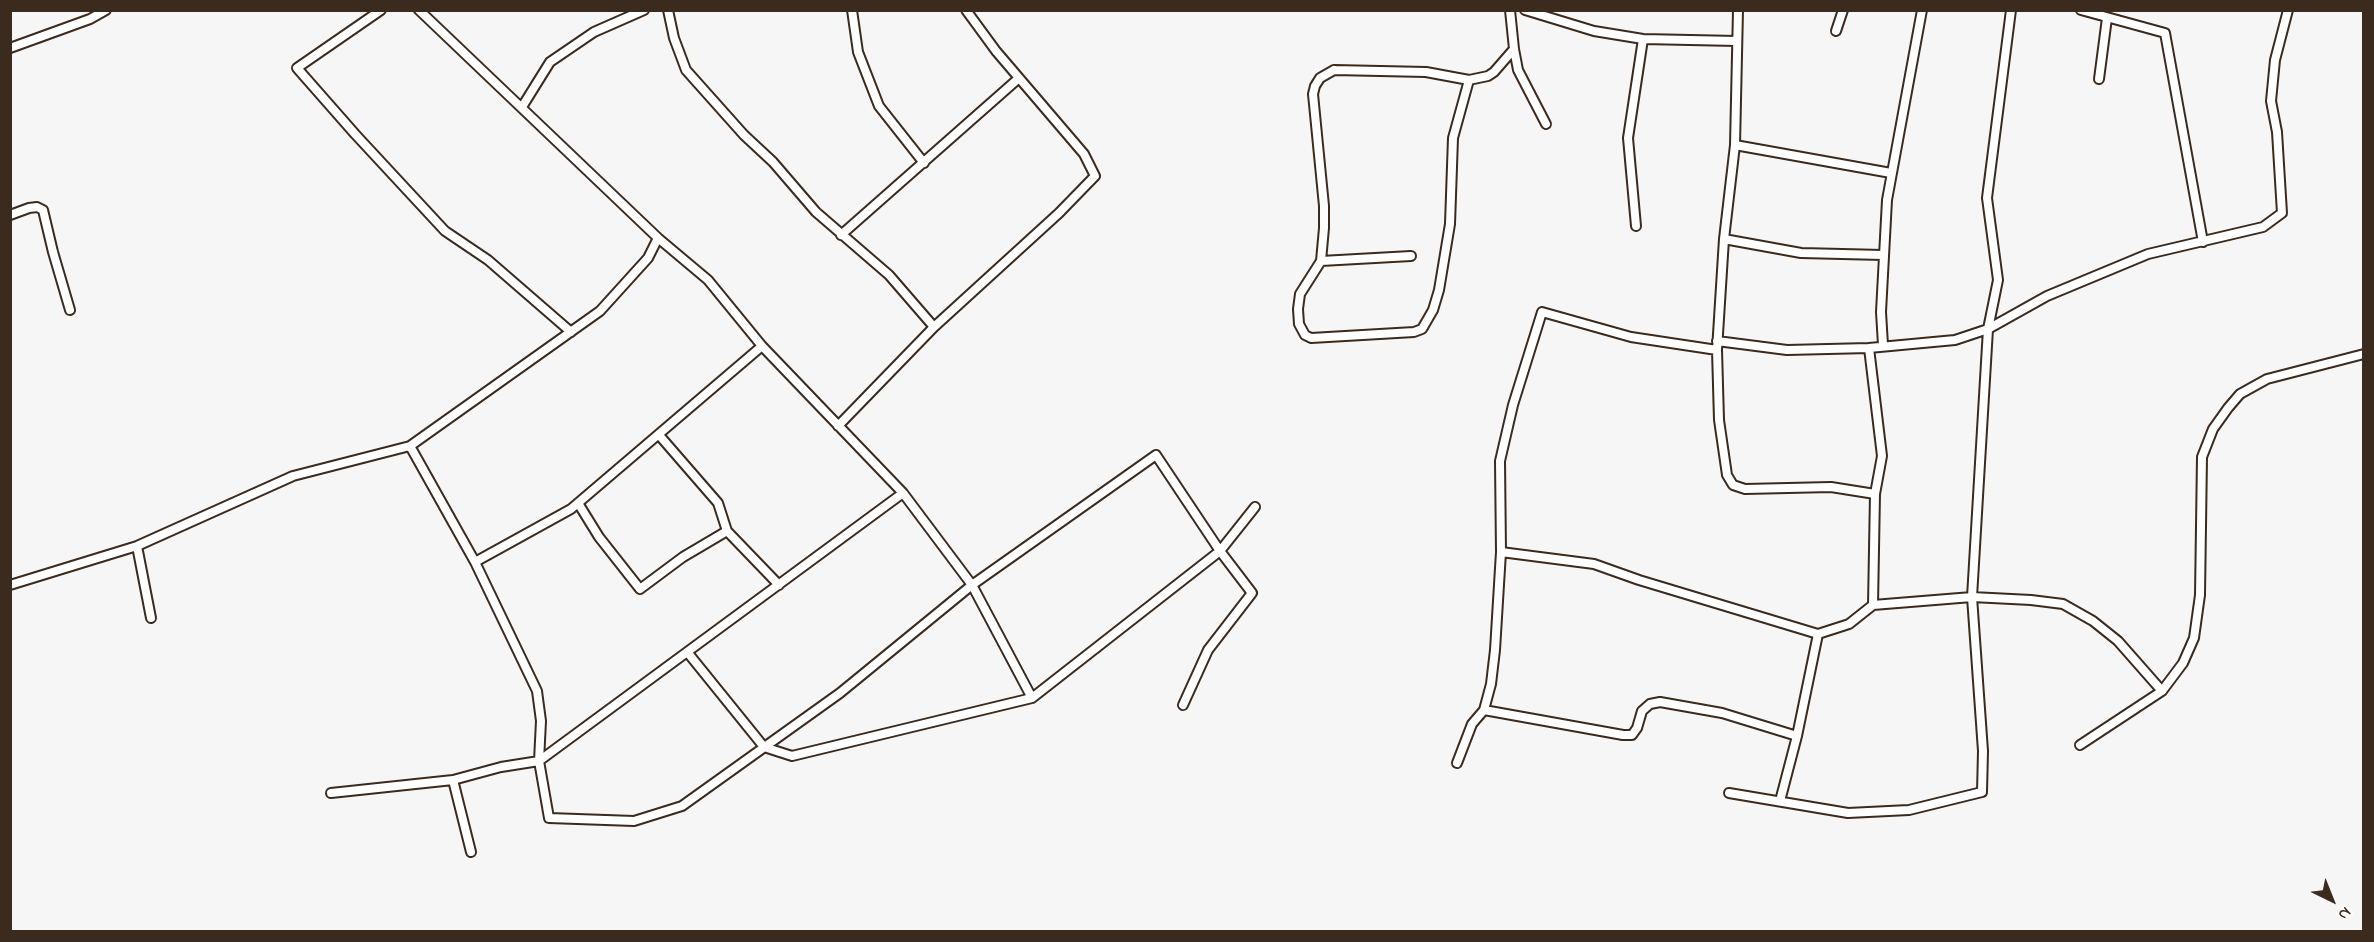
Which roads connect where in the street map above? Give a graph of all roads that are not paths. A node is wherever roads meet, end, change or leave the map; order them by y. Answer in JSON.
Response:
{"nodes":[{"id":1,"x":106,"y":10,"type":"edge"},
{"id":2,"x":381,"y":10,"type":"edge"},
{"id":3,"x":419,"y":10,"type":"edge"},
{"id":4,"x":644,"y":10,"type":"edge"},
{"id":5,"x":668,"y":10,"type":"edge"},
{"id":6,"x":852,"y":10,"type":"edge"},
{"id":7,"x":966,"y":10,"type":"edge"},
{"id":8,"x":1510,"y":10,"type":"edge"},
{"id":9,"x":1525,"y":10,"type":"edge"},
{"id":10,"x":1738,"y":10,"type":"edge"},
{"id":11,"x":1843,"y":10,"type":"edge"},
{"id":12,"x":1922,"y":10,"type":"edge"},
{"id":13,"x":2011,"y":10,"type":"edge"},
{"id":14,"x":2081,"y":10,"type":"edge"},
{"id":15,"x":2288,"y":10,"type":"edge"},
{"id":16,"x":2107,"y":18,"type":"junction"},
{"id":17,"x":1836,"y":31,"type":"dead end"},
{"id":18,"x":1643,"y":39,"type":"junction"},
{"id":19,"x":1737,"y":41,"type":"junction"},
{"id":20,"x":10,"y":48,"type":"edge"},
{"id":21,"x":1514,"y":49,"type":"junction"},
{"id":22,"x":1019,"y":78,"type":"junction"},
{"id":23,"x":2099,"y":79,"type":"dead end"},
{"id":24,"x":1468,"y":80,"type":"junction"},
{"id":25,"x":522,"y":107,"type":"junction"},
{"id":26,"x":1546,"y":124,"type":"dead end"},
{"id":27,"x":1735,"y":145,"type":"junction"},
{"id":28,"x":924,"y":163,"type":"junction"},
{"id":29,"x":1891,"y":173,"type":"junction"},
{"id":30,"x":10,"y":215,"type":"edge"},
{"id":31,"x":1636,"y":226,"type":"dead end"},
{"id":32,"x":842,"y":235,"type":"junction"},
{"id":33,"x":658,"y":238,"type":"junction"},
{"id":34,"x":1724,"y":239,"type":"junction"},
{"id":35,"x":2203,"y":242,"type":"junction"},
{"id":36,"x":1883,"y":255,"type":"junction"},
{"id":37,"x":1411,"y":256,"type":"dead end"},
{"id":38,"x":1321,"y":261,"type":"junction"},
{"id":39,"x":70,"y":310,"type":"dead end"},
{"id":40,"x":934,"y":327,"type":"junction"},
{"id":41,"x":1988,"y":329,"type":"junction"},
{"id":42,"x":571,"y":332,"type":"junction"},
{"id":43,"x":1717,"y":341,"type":"junction"},
{"id":44,"x":1883,"y":345,"type":"junction"},
{"id":45,"x":762,"y":346,"type":"junction"},
{"id":46,"x":1869,"y":348,"type":"junction"},
{"id":47,"x":1717,"y":350,"type":"junction"},
{"id":48,"x":2364,"y":354,"type":"edge"},
{"id":49,"x":838,"y":426,"type":"junction"},
{"id":50,"x":659,"y":435,"type":"junction"},
{"id":51,"x":410,"y":446,"type":"junction"},
{"id":52,"x":903,"y":493,"type":"junction"},
{"id":53,"x":1875,"y":494,"type":"junction"},
{"id":54,"x":578,"y":504,"type":"junction"},
{"id":55,"x":1255,"y":507,"type":"dead end"},
{"id":56,"x":728,"y":531,"type":"junction"},
{"id":57,"x":137,"y":546,"type":"junction"},
{"id":58,"x":1220,"y":551,"type":"junction"},
{"id":59,"x":1501,"y":552,"type":"junction"},
{"id":60,"x":475,"y":562,"type":"junction"},
{"id":61,"x":10,"y":585,"type":"edge"},
{"id":62,"x":779,"y":585,"type":"junction"},
{"id":63,"x":972,"y":585,"type":"junction"},
{"id":64,"x":1972,"y":597,"type":"junction"},
{"id":65,"x":1873,"y":605,"type":"junction"},
{"id":66,"x":152,"y":618,"type":"dead end"},
{"id":67,"x":1818,"y":634,"type":"junction"},
{"id":68,"x":688,"y":653,"type":"junction"},
{"id":69,"x":2162,"y":691,"type":"junction"},
{"id":70,"x":1032,"y":698,"type":"junction"},
{"id":71,"x":1183,"y":705,"type":"dead end"},
{"id":72,"x":1484,"y":710,"type":"junction"},
{"id":73,"x":1797,"y":736,"type":"junction"},
{"id":74,"x":2080,"y":745,"type":"dead end"},
{"id":75,"x":764,"y":747,"type":"junction"},
{"id":76,"x":539,"y":761,"type":"junction"},
{"id":77,"x":1457,"y":763,"type":"dead end"},
{"id":78,"x":453,"y":780,"type":"junction"},
{"id":79,"x":331,"y":793,"type":"dead end"},
{"id":80,"x":1729,"y":793,"type":"dead end"},
{"id":81,"x":1780,"y":801,"type":"junction"},
{"id":82,"x":471,"y":852,"type":"dead end"}],
"edges":[{"from":1,"to":20,"type":"street"},
{"from":2,"to":42,"type":"street"},
{"from":3,"to":25,"type":"street"},
{"from":4,"to":25,"type":"street"},
{"from":5,"to":32,"type":"street"},
{"from":6,"to":28,"type":"street"},
{"from":7,"to":22,"type":"street"},
{"from":8,"to":21,"type":"street"},
{"from":9,"to":18,"type":"street"},
{"from":10,"to":19,"type":"street"},
{"from":11,"to":17,"type":"street"},
{"from":12,"to":29,"type":"street"},
{"from":13,"to":41,"type":"street"},
{"from":14,"to":16,"type":"street"},
{"from":15,"to":35,"type":"street"},
{"from":16,"to":23,"type":"street"},
{"from":16,"to":35,"type":"street"},
{"from":18,"to":19,"type":"street"},
{"from":18,"to":31,"type":"street"},
{"from":19,"to":27,"type":"street"},
{"from":21,"to":24,"type":"street"},
{"from":21,"to":26,"type":"street"},
{"from":22,"to":28,"type":"street"},
{"from":22,"to":40,"type":"street"},
{"from":24,"to":38,"type":"street"},
{"from":24,"to":38,"type":"street"},
{"from":25,"to":33,"type":"street"},
{"from":27,"to":29,"type":"street"},
{"from":27,"to":34,"type":"street"},
{"from":28,"to":32,"type":"street"},
{"from":29,"to":36,"type":"street"},
{"from":30,"to":39,"type":"street"},
{"from":32,"to":40,"type":"street"},
{"from":33,"to":42,"type":"street"},
{"from":33,"to":45,"type":"street"},
{"from":34,"to":36,"type":"street"},
{"from":34,"to":43,"type":"street"},
{"from":35,"to":41,"type":"street"},
{"from":36,"to":44,"type":"street"},
{"from":37,"to":38,"type":"street"},
{"from":40,"to":49,"type":"street"},
{"from":41,"to":44,"type":"street"},
{"from":41,"to":64,"type":"street"},
{"from":42,"to":51,"type":"street"},
{"from":43,"to":46,"type":"street"},
{"from":43,"to":47,"type":"street"},
{"from":44,"to":46,"type":"street"},
{"from":45,"to":49,"type":"street"},
{"from":45,"to":50,"type":"street"},
{"from":46,"to":53,"type":"street"},
{"from":47,"to":53,"type":"street"},
{"from":47,"to":59,"type":"street"},
{"from":48,"to":69,"type":"street"},
{"from":49,"to":52,"type":"street"},
{"from":50,"to":54,"type":"street"},
{"from":50,"to":56,"type":"street"},
{"from":51,"to":57,"type":"street"},
{"from":51,"to":60,"type":"street"},
{"from":52,"to":62,"type":"street"},
{"from":52,"to":63,"type":"street"},
{"from":53,"to":65,"type":"street"},
{"from":54,"to":56,"type":"street"},
{"from":54,"to":60,"type":"street"},
{"from":55,"to":58,"type":"street"},
{"from":56,"to":62,"type":"street"},
{"from":57,"to":61,"type":"street"},
{"from":57,"to":66,"type":"street"},
{"from":58,"to":63,"type":"street"},
{"from":58,"to":70,"type":"street"},
{"from":58,"to":71,"type":"street"},
{"from":59,"to":67,"type":"street"},
{"from":59,"to":72,"type":"street"},
{"from":60,"to":76,"type":"street"},
{"from":62,"to":68,"type":"street"},
{"from":63,"to":70,"type":"street"},
{"from":63,"to":75,"type":"street"},
{"from":64,"to":65,"type":"street"},
{"from":64,"to":69,"type":"street"},
{"from":64,"to":81,"type":"street"},
{"from":65,"to":67,"type":"street"},
{"from":67,"to":73,"type":"street"},
{"from":68,"to":75,"type":"street"},
{"from":68,"to":76,"type":"street"},
{"from":69,"to":74,"type":"street"},
{"from":70,"to":75,"type":"street"},
{"from":72,"to":73,"type":"street"},
{"from":72,"to":77,"type":"street"},
{"from":73,"to":81,"type":"street"},
{"from":75,"to":76,"type":"street"},
{"from":76,"to":78,"type":"street"},
{"from":78,"to":79,"type":"street"},
{"from":78,"to":82,"type":"street"},
{"from":80,"to":81,"type":"street"}]}
